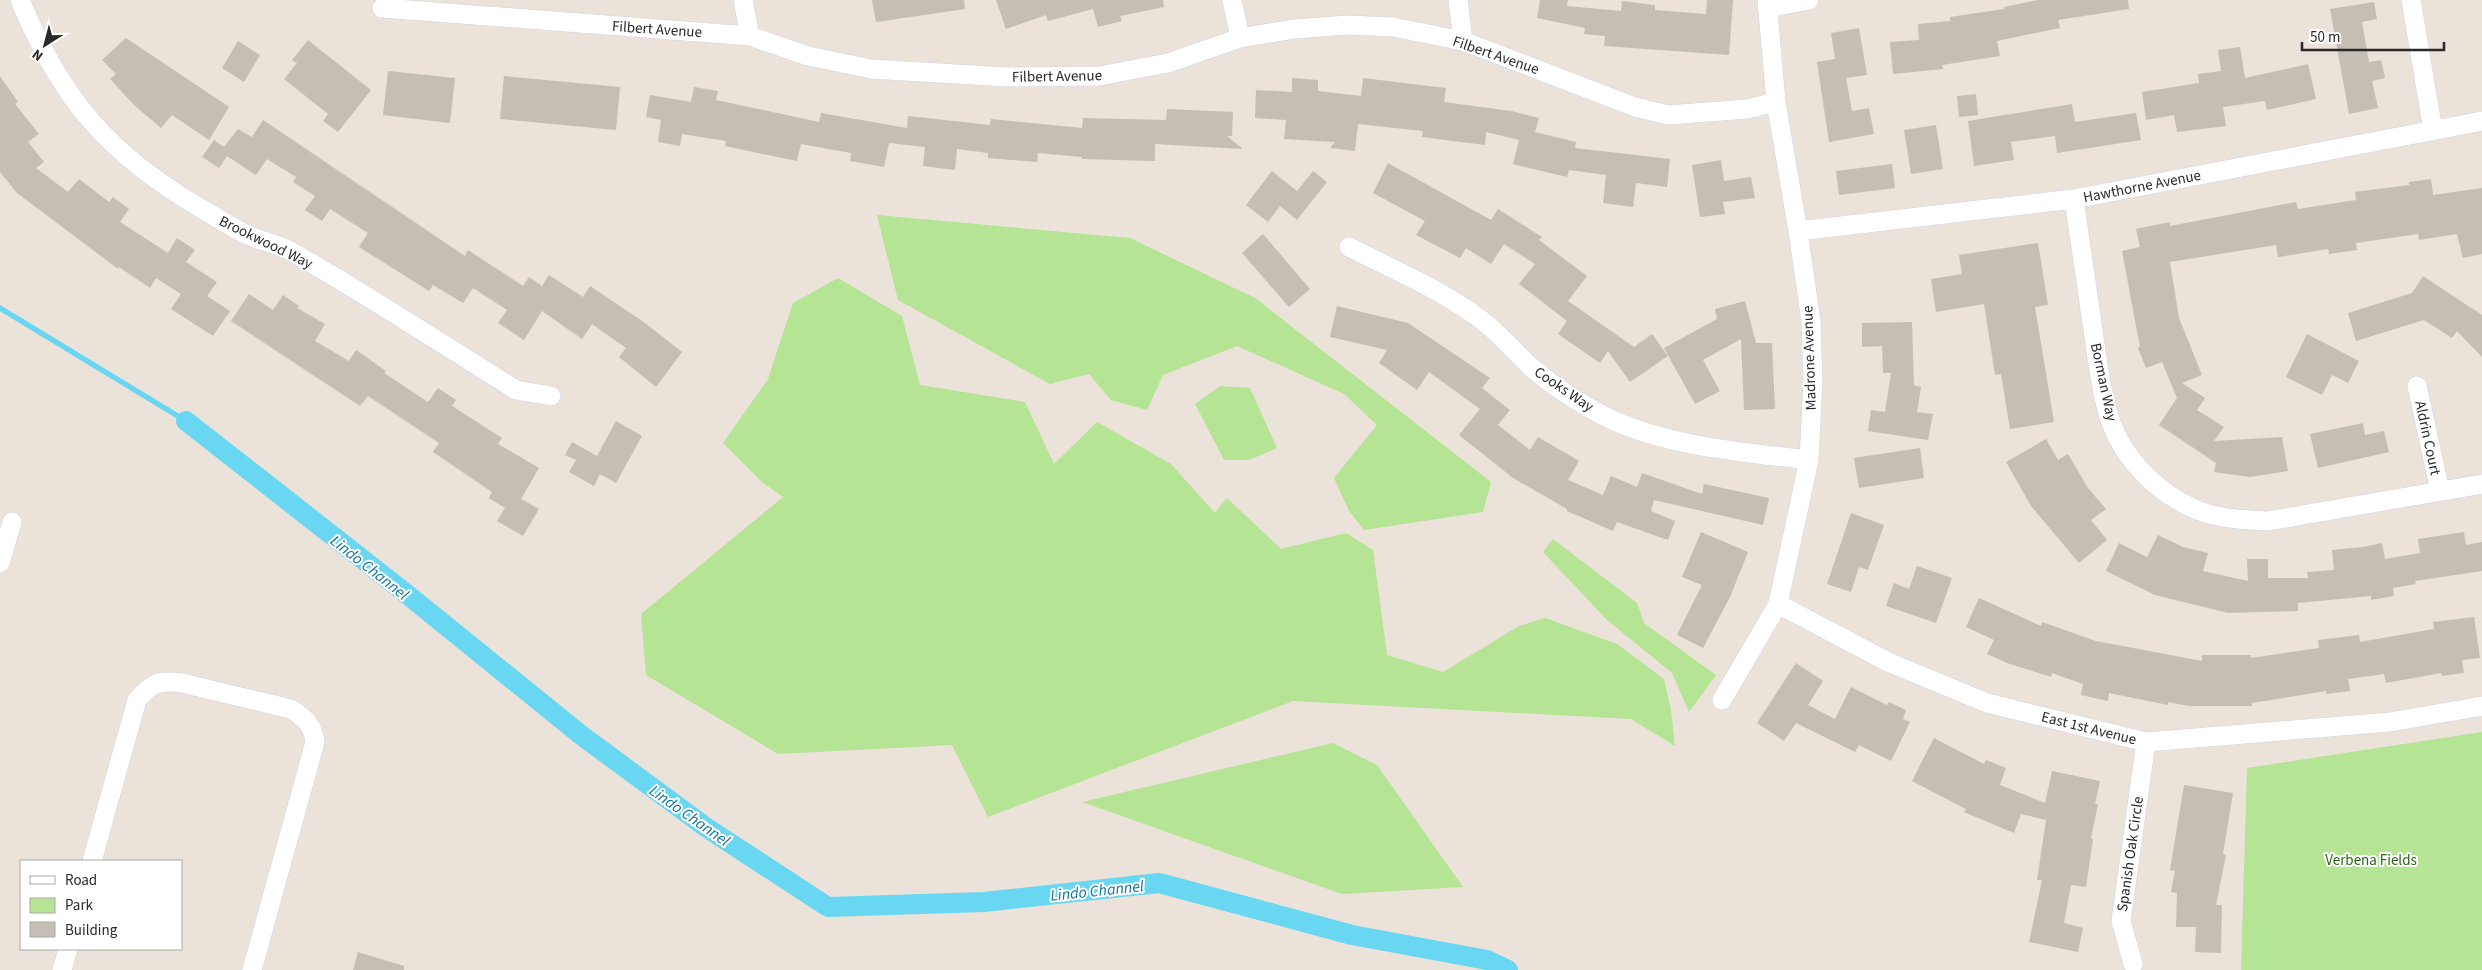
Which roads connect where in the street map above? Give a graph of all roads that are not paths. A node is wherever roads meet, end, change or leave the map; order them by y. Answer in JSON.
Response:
{"nodes":[{"id":1,"x":20,"y":0,"type":"edge"},
{"id":2,"x":744,"y":0,"type":"edge"},
{"id":3,"x":1232,"y":0,"type":"edge"},
{"id":4,"x":1458,"y":0,"type":"edge"},
{"id":5,"x":1809,"y":0,"type":"edge"},
{"id":6,"x":2411,"y":0,"type":"edge"},
{"id":7,"x":1767,"y":4,"type":"edge"},
{"id":8,"x":382,"y":8,"type":"dead end"},
{"id":9,"x":750,"y":36,"type":"junction"},
{"id":10,"x":1240,"y":38,"type":"junction"},
{"id":11,"x":1463,"y":41,"type":"junction"},
{"id":12,"x":1776,"y":102,"type":"junction"},
{"id":13,"x":2482,"y":121,"type":"edge"},
{"id":14,"x":2433,"y":131,"type":"junction"},
{"id":15,"x":2074,"y":199,"type":"junction"},
{"id":16,"x":1798,"y":231,"type":"junction"},
{"id":17,"x":1349,"y":247,"type":"dead end"},
{"id":18,"x":2417,"y":386,"type":"dead end"},
{"id":19,"x":551,"y":396,"type":"dead end"},
{"id":20,"x":1809,"y":460,"type":"junction"},
{"id":21,"x":2482,"y":484,"type":"edge"},
{"id":22,"x":2440,"y":491,"type":"junction"},
{"id":23,"x":12,"y":522,"type":"dead end"},
{"id":24,"x":0,"y":563,"type":"edge"},
{"id":25,"x":1778,"y":604,"type":"junction"},
{"id":26,"x":1722,"y":700,"type":"dead end"},
{"id":27,"x":2482,"y":706,"type":"edge"},
{"id":28,"x":2146,"y":742,"type":"junction"},
{"id":29,"x":92,"y":860,"type":"edge"},
{"id":30,"x":68,"y":950,"type":"edge"},
{"id":31,"x":2133,"y":964,"type":"dead end"},
{"id":32,"x":62,"y":970,"type":"edge"},
{"id":33,"x":252,"y":970,"type":"edge"}],
"edges":[{"from":1,"to":19,"type":"street","name":"Brookwood Way"},
{"from":2,"to":9,"type":"street"},
{"from":3,"to":10,"type":"street"},
{"from":4,"to":11,"type":"street"},
{"from":5,"to":7,"type":"street"},
{"from":6,"to":14,"type":"street"},
{"from":7,"to":12,"type":"street","name":"Madrone Avenue"},
{"from":8,"to":9,"type":"street","name":"Filbert Avenue"},
{"from":9,"to":10,"type":"street","name":"Filbert Avenue"},
{"from":10,"to":11,"type":"street","name":"Filbert Avenue"},
{"from":11,"to":12,"type":"street","name":"Filbert Avenue"},
{"from":12,"to":16,"type":"street","name":"Madrone Avenue"},
{"from":13,"to":14,"type":"street","name":"Hawthorne Avenue"},
{"from":14,"to":15,"type":"street","name":"Hawthorne Avenue"},
{"from":15,"to":16,"type":"street","name":"Hawthorne Avenue"},
{"from":15,"to":22,"type":"street","name":"Borman Way"},
{"from":16,"to":20,"type":"street","name":"Madrone Avenue"},
{"from":17,"to":20,"type":"street","name":"Cooks Way"},
{"from":18,"to":22,"type":"street","name":"Aldrin Court"},
{"from":20,"to":25,"type":"street","name":"Madrone Avenue"},
{"from":21,"to":22,"type":"street","name":"Borman Way"},
{"from":23,"to":24,"type":"street"},
{"from":25,"to":26,"type":"street","name":"Madrone Avenue"},
{"from":25,"to":28,"type":"street","name":"East 1st Avenue"},
{"from":27,"to":28,"type":"street","name":"East 1st Avenue"},
{"from":28,"to":31,"type":"street","name":"Spanish Oak Circle"},
{"from":29,"to":33,"type":"street"},
{"from":30,"to":32,"type":"street"}]}
